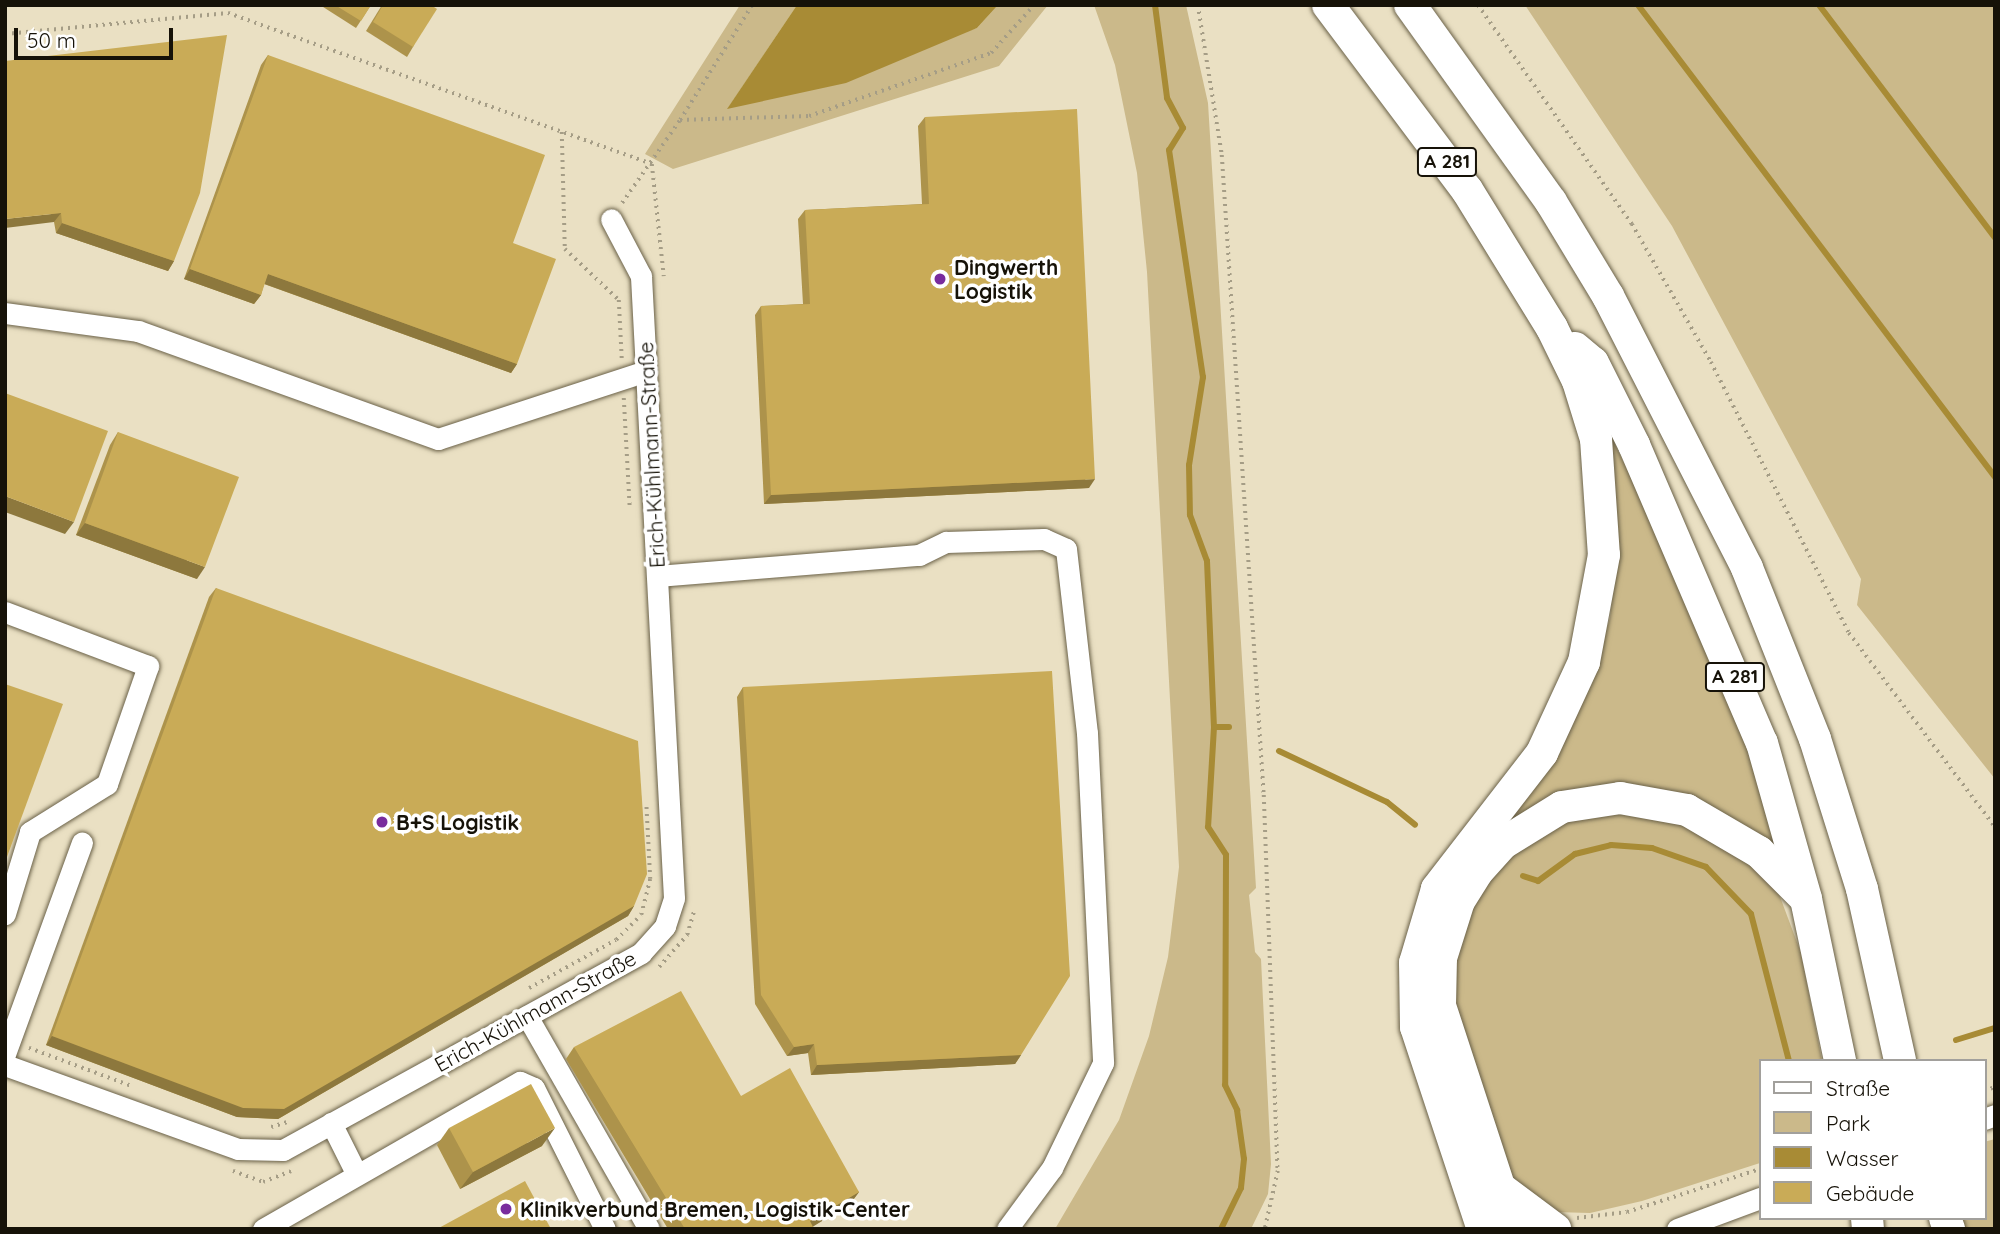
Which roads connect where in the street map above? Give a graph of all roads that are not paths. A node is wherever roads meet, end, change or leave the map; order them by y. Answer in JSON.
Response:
{"nodes":[{"id":1,"x":1328,"y":5,"type":"edge"},
{"id":2,"x":1410,"y":5,"type":"edge"},
{"id":3,"x":611,"y":219,"type":"road end"},
{"id":4,"x":5,"y":313,"type":"edge"},
{"id":5,"x":1552,"y":328,"type":"junction"},
{"id":6,"x":646,"y":371,"type":"junction"},
{"id":7,"x":657,"y":576,"type":"junction"},
{"id":8,"x":5,"y":612,"type":"edge"},
{"id":9,"x":82,"y":843,"type":"dead end"},
{"id":10,"x":1806,"y":898,"type":"junction"},
{"id":11,"x":5,"y":914,"type":"edge"},
{"id":12,"x":527,"y":1016,"type":"junction"},
{"id":13,"x":7,"y":1047,"type":"edge"},
{"id":14,"x":1840,"y":1059,"type":"edge"},
{"id":15,"x":1900,"y":1059,"type":"edge"},
{"id":16,"x":5,"y":1065,"type":"edge"},
{"id":17,"x":331,"y":1123,"type":"junction"},
{"id":18,"x":356,"y":1173,"type":"junction"},
{"id":19,"x":1500,"y":1188,"type":"junction"},
{"id":20,"x":1758,"y":1199,"type":"edge"},
{"id":21,"x":1554,"y":1228,"type":"edge"},
{"id":22,"x":263,"y":1229,"type":"edge"},
{"id":23,"x":605,"y":1229,"type":"edge"},
{"id":24,"x":649,"y":1229,"type":"edge"},
{"id":25,"x":1007,"y":1229,"type":"edge"},
{"id":26,"x":1483,"y":1229,"type":"edge"},
{"id":27,"x":1513,"y":1229,"type":"edge"},
{"id":28,"x":1677,"y":1229,"type":"edge"}],
"edges":[{"from":1,"to":5,"type":"highway","number":"A 281"},
{"from":2,"to":15,"type":"highway","number":"A 281"},
{"from":3,"to":6,"type":"street","name":"Erich-Kühlmann-Straße"},
{"from":4,"to":6,"type":"street"},
{"from":5,"to":10,"type":"highway","number":"A 281"},
{"from":5,"to":26,"type":"highway"},
{"from":6,"to":7,"type":"street","name":"Erich-Kühlmann-Straße"},
{"from":7,"to":12,"type":"street","name":"Erich-Kühlmann-Straße"},
{"from":7,"to":25,"type":"street"},
{"from":8,"to":11,"type":"street"},
{"from":9,"to":13,"type":"street"},
{"from":10,"to":14,"type":"highway","number":"A 281"},
{"from":10,"to":19,"type":"highway"},
{"from":12,"to":17,"type":"street","name":"Erich-Kühlmann-Straße"},
{"from":12,"to":24,"type":"street"},
{"from":16,"to":17,"type":"street","name":"Erich-Kühlmann-Straße"},
{"from":17,"to":18,"type":"street"},
{"from":18,"to":22,"type":"street"},
{"from":18,"to":23,"type":"street"},
{"from":19,"to":21,"type":"highway"},
{"from":19,"to":27,"type":"highway"},
{"from":20,"to":28,"type":"street"}]}
